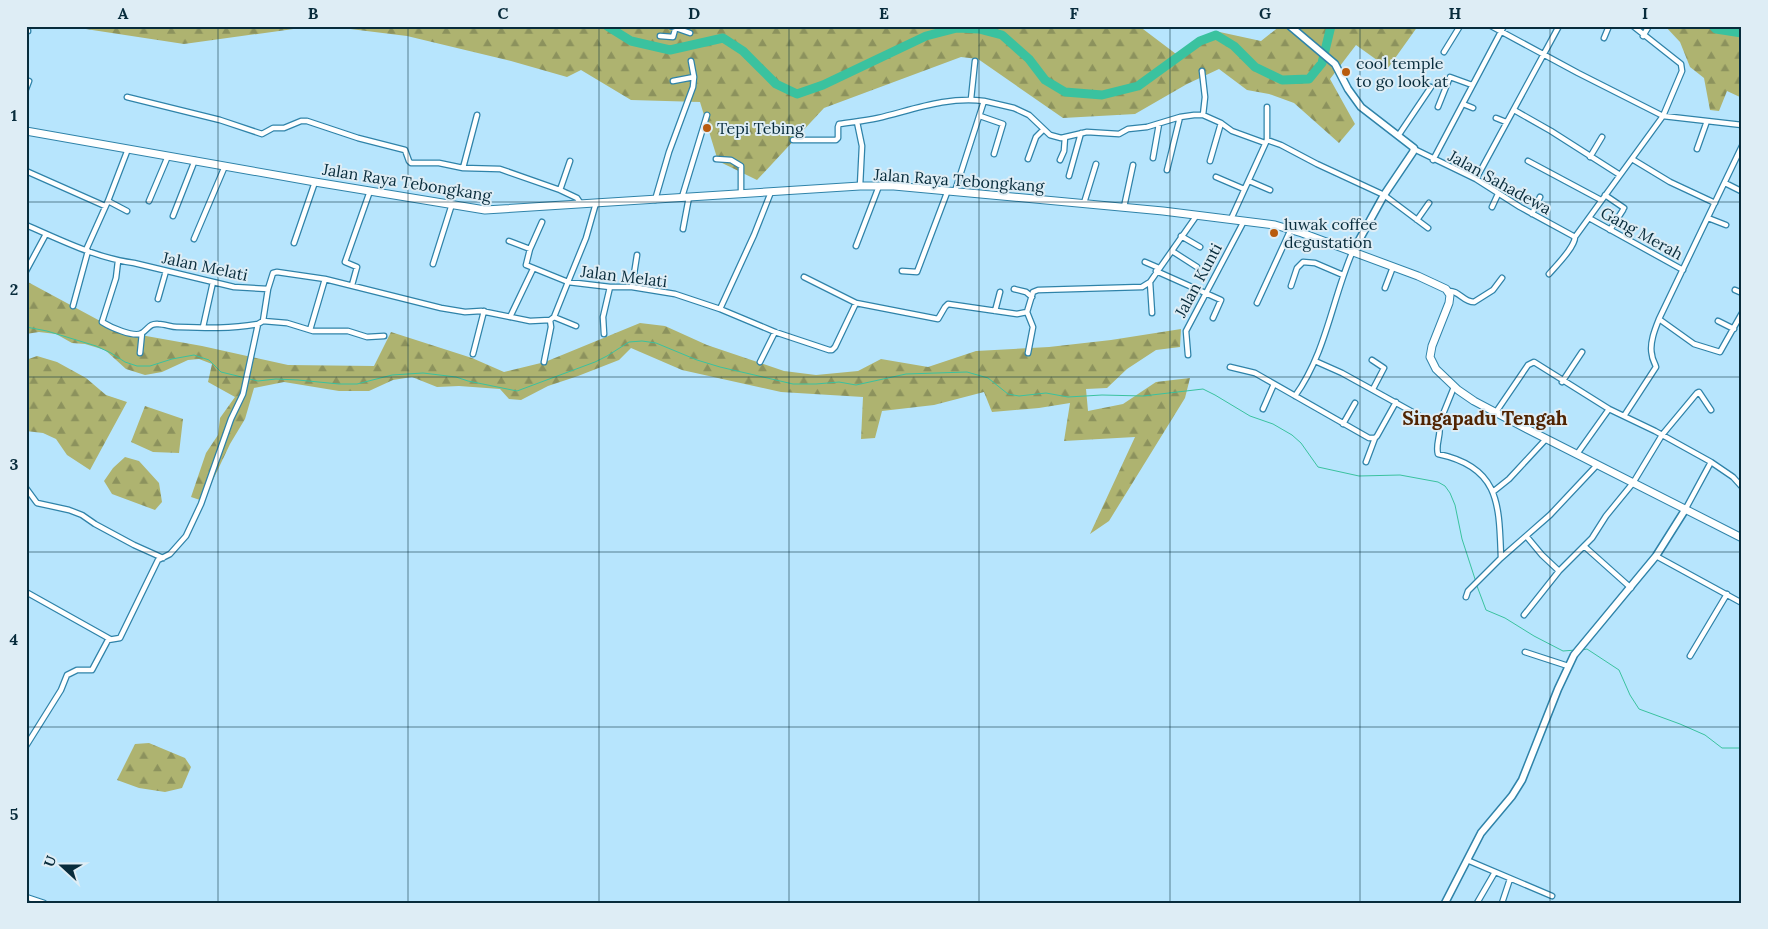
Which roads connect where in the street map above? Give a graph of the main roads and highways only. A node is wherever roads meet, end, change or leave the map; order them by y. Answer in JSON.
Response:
{"nodes":[{"id":1,"x":1290,"y":26,"type":"edge"},
{"id":2,"x":26,"y":131,"type":"edge"},
{"id":3,"x":1352,"y":253,"type":"junction"},
{"id":4,"x":1685,"y":510,"type":"junction"},
{"id":5,"x":1742,"y":538,"type":"edge"},
{"id":6,"x":1445,"y":903,"type":"edge"}],
"edges":[{"from":1,"to":3,"type":"main road"},
{"from":2,"to":3,"type":"main road","name":"Jalan Raya Tebongkang"},
{"from":3,"to":4,"type":"main road","name":"Jalan Raya Tebongkang"},
{"from":4,"to":5,"type":"main road"},
{"from":4,"to":6,"type":"main road"}]}
